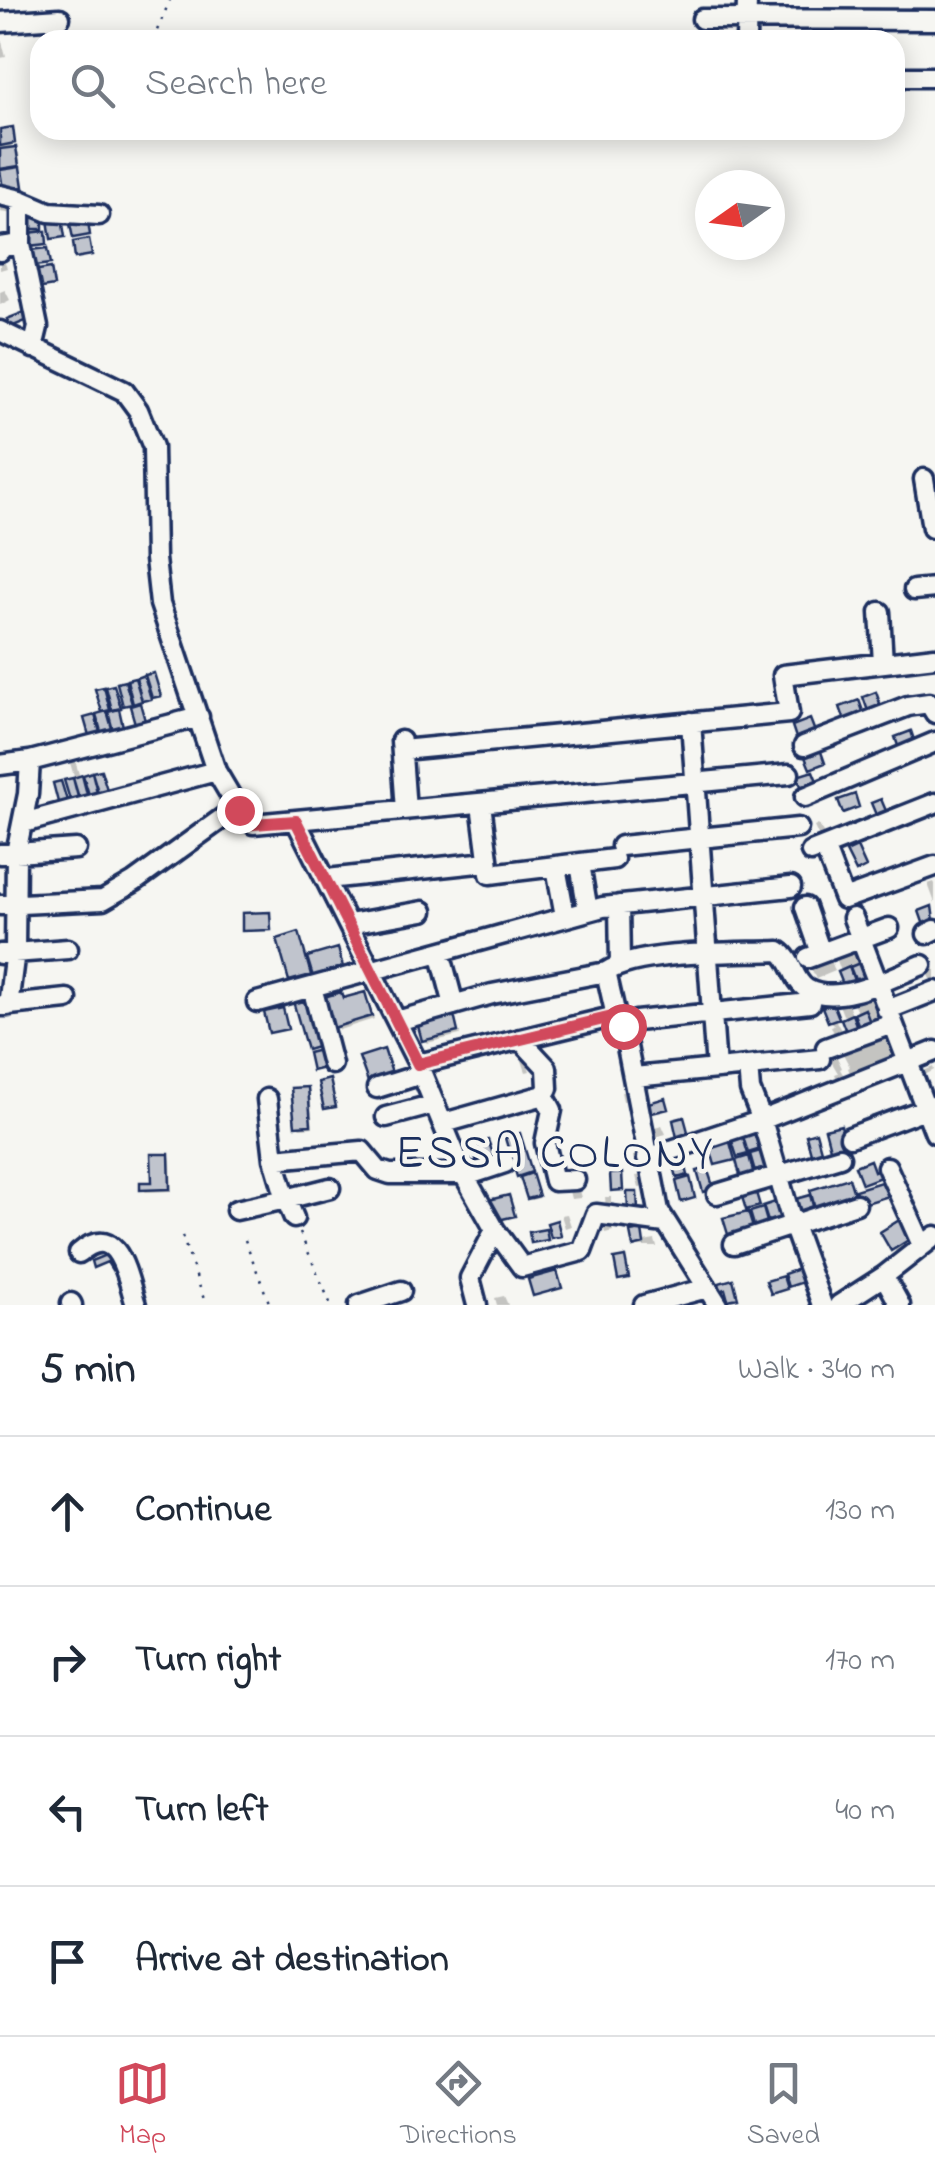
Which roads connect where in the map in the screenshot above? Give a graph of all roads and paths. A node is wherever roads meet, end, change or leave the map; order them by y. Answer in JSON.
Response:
{"nodes":[{"id":1,"x":170,"y":0,"type":"edge"},
{"id":2,"x":747,"y":9,"type":"edge"},
{"id":3,"x":60,"y":18,"type":"dead end"},
{"id":4,"x":702,"y":18,"type":"dead end"},
{"id":5,"x":935,"y":20,"type":"edge"},
{"id":6,"x":0,"y":22,"type":"edge"},
{"id":7,"x":157,"y":30,"type":"edge"},
{"id":8,"x":905,"y":77,"type":"edge"},
{"id":9,"x":935,"y":77,"type":"edge"},
{"id":10,"x":0,"y":195,"type":"edge"},
{"id":11,"x":21,"y":200,"type":"junction"},
{"id":12,"x":99,"y":215,"type":"dead end"},
{"id":13,"x":21,"y":244,"type":"junction"},
{"id":14,"x":0,"y":252,"type":"edge"},
{"id":15,"x":0,"y":331,"type":"edge"},
{"id":16,"x":33,"y":348,"type":"junction"},
{"id":17,"x":924,"y":479,"type":"dead end"},
{"id":18,"x":928,"y":528,"type":"edge"},
{"id":19,"x":935,"y":588,"type":"edge"},
{"id":20,"x":914,"y":590,"type":"dead end"},
{"id":21,"x":880,"y":612,"type":"dead end"},
{"id":22,"x":935,"y":657,"type":"edge"},
{"id":23,"x":883,"y":664,"type":"junction"},
{"id":24,"x":935,"y":713,"type":"edge"},
{"id":25,"x":199,"y":718,"type":"junction"},
{"id":26,"x":690,"y":722,"type":"junction"},
{"id":27,"x":935,"y":742,"type":"edge"},
{"id":28,"x":804,"y":746,"type":"dead end"},
{"id":29,"x":30,"y":762,"type":"junction"},
{"id":30,"x":0,"y":765,"type":"edge"},
{"id":31,"x":216,"y":772,"type":"junction"},
{"id":32,"x":789,"y":774,"type":"dead end"},
{"id":33,"x":695,"y":782,"type":"junction"},
{"id":34,"x":805,"y":796,"type":"dead end"},
{"id":35,"x":481,"y":804,"type":"junction"},
{"id":36,"x":935,"y":804,"type":"edge"},
{"id":37,"x":239,"y":810,"type":"junction"},
{"id":38,"x":406,"y":810,"type":"junction"},
{"id":39,"x":296,"y":821,"type":"junction"},
{"id":40,"x":23,"y":823,"type":"junction"},
{"id":41,"x":798,"y":828,"type":"dead end"},
{"id":42,"x":699,"y":839,"type":"junction"},
{"id":43,"x":76,"y":849,"type":"dead end"},
{"id":44,"x":8,"y":853,"type":"edge"},
{"id":45,"x":487,"y":862,"type":"junction"},
{"id":46,"x":580,"y":864,"type":"junction"},
{"id":47,"x":935,"y":866,"type":"edge"},
{"id":48,"x":556,"y":867,"type":"junction"},
{"id":49,"x":327,"y":879,"type":"junction"},
{"id":50,"x":792,"y":887,"type":"dead end"},
{"id":51,"x":704,"y":896,"type":"junction"},
{"id":52,"x":619,"y":904,"type":"junction"},
{"id":53,"x":8,"y":905,"type":"edge"},
{"id":54,"x":805,"y":907,"type":"dead end"},
{"id":55,"x":588,"y":910,"type":"junction"},
{"id":56,"x":422,"y":911,"type":"dead end"},
{"id":57,"x":564,"y":916,"type":"junction"},
{"id":58,"x":853,"y":918,"type":"dead end"},
{"id":59,"x":349,"y":924,"type":"junction"},
{"id":60,"x":889,"y":928,"type":"dead end"},
{"id":61,"x":860,"y":938,"type":"junction"},
{"id":62,"x":68,"y":949,"type":"dead end"},
{"id":63,"x":7,"y":952,"type":"edge"},
{"id":64,"x":440,"y":952,"type":"junction"},
{"id":65,"x":708,"y":954,"type":"junction"},
{"id":66,"x":922,"y":964,"type":"dead end"},
{"id":67,"x":613,"y":968,"type":"junction"},
{"id":68,"x":372,"y":971,"type":"junction"},
{"id":69,"x":877,"y":982,"type":"junction"},
{"id":70,"x":312,"y":987,"type":"junction"},
{"id":71,"x":935,"y":991,"type":"edge"},
{"id":72,"x":806,"y":994,"type":"junction"},
{"id":73,"x":66,"y":999,"type":"dead end"},
{"id":74,"x":257,"y":1002,"type":"dead end"},
{"id":75,"x":454,"y":1005,"type":"junction"},
{"id":76,"x":4,"y":1006,"type":"edge"},
{"id":77,"x":712,"y":1014,"type":"junction"},
{"id":78,"x":616,"y":1016,"type":"junction"},
{"id":79,"x":889,"y":1017,"type":"junction"},
{"id":80,"x":397,"y":1021,"type":"junction"},
{"id":81,"x":636,"y":1021,"type":"dead end"},
{"id":82,"x":520,"y":1039,"type":"junction"},
{"id":83,"x":935,"y":1052,"type":"edge"},
{"id":84,"x":908,"y":1062,"type":"junction"},
{"id":85,"x":332,"y":1064,"type":"dead end"},
{"id":86,"x":748,"y":1066,"type":"junction"},
{"id":87,"x":420,"y":1069,"type":"junction"},
{"id":88,"x":716,"y":1069,"type":"junction"},
{"id":89,"x":634,"y":1076,"type":"junction"},
{"id":90,"x":378,"y":1088,"type":"dead end"},
{"id":91,"x":544,"y":1095,"type":"junction"},
{"id":92,"x":267,"y":1099,"type":"dead end"},
{"id":93,"x":435,"y":1104,"type":"junction"},
{"id":94,"x":930,"y":1107,"type":"edge"},
{"id":95,"x":386,"y":1118,"type":"dead end"},
{"id":96,"x":762,"y":1120,"type":"junction"},
{"id":97,"x":444,"y":1123,"type":"junction"},
{"id":98,"x":935,"y":1133,"type":"edge"},
{"id":99,"x":850,"y":1137,"type":"dead end"},
{"id":100,"x":840,"y":1157,"type":"dead end"},
{"id":101,"x":647,"y":1158,"type":"junction"},
{"id":102,"x":274,"y":1159,"type":"junction"},
{"id":103,"x":505,"y":1163,"type":"dead end"},
{"id":104,"x":887,"y":1167,"type":"dead end"},
{"id":105,"x":464,"y":1173,"type":"junction"},
{"id":106,"x":778,"y":1176,"type":"junction"},
{"id":107,"x":574,"y":1180,"type":"dead end"},
{"id":108,"x":330,"y":1188,"type":"dead end"},
{"id":109,"x":717,"y":1194,"type":"dead end"},
{"id":110,"x":286,"y":1199,"type":"junction"},
{"id":111,"x":856,"y":1204,"type":"dead end"},
{"id":112,"x":236,"y":1210,"type":"dead end"},
{"id":113,"x":294,"y":1218,"type":"joint"},
{"id":114,"x":665,"y":1223,"type":"junction"},
{"id":115,"x":793,"y":1225,"type":"junction"},
{"id":116,"x":495,"y":1230,"type":"junction"},
{"id":117,"x":182,"y":1236,"type":"dead end"},
{"id":118,"x":245,"y":1240,"type":"dead end"},
{"id":119,"x":928,"y":1241,"type":"edge"},
{"id":120,"x":734,"y":1244,"type":"dead end"},
{"id":121,"x":79,"y":1254,"type":"dead end"},
{"id":122,"x":884,"y":1276,"type":"junction"},
{"id":123,"x":707,"y":1288,"type":"junction"},
{"id":124,"x":401,"y":1290,"type":"dead end"},
{"id":125,"x":136,"y":1305,"type":"edge"},
{"id":126,"x":206,"y":1305,"type":"edge"},
{"id":127,"x":270,"y":1305,"type":"edge"},
{"id":128,"x":331,"y":1305,"type":"edge"},
{"id":129,"x":359,"y":1305,"type":"edge"},
{"id":130,"x":477,"y":1305,"type":"edge"},
{"id":131,"x":644,"y":1305,"type":"edge"},
{"id":132,"x":718,"y":1305,"type":"edge"},
{"id":133,"x":822,"y":1305,"type":"edge"},
{"id":134,"x":839,"y":1305,"type":"edge"},
{"id":135,"x":900,"y":1305,"type":"edge"}],
"edges":[{"from":1,"to":7,"type":"path"},
{"from":2,"to":4,"type":"street"},
{"from":2,"to":5,"type":"street"},
{"from":3,"to":6,"type":"street"},
{"from":8,"to":9,"type":"street"},
{"from":10,"to":11,"type":"street"},
{"from":11,"to":12,"type":"street"},
{"from":11,"to":13,"type":"street"},
{"from":13,"to":14,"type":"street"},
{"from":13,"to":16,"type":"street"},
{"from":15,"to":16,"type":"street"},
{"from":16,"to":25,"type":"street"},
{"from":17,"to":18,"type":"street"},
{"from":19,"to":20,"type":"street"},
{"from":21,"to":23,"type":"street"},
{"from":22,"to":23,"type":"street"},
{"from":23,"to":26,"type":"street"},
{"from":24,"to":28,"type":"street"},
{"from":25,"to":29,"type":"street"},
{"from":25,"to":31,"type":"street"},
{"from":26,"to":33,"type":"street"},
{"from":26,"to":38,"type":"street"},
{"from":27,"to":34,"type":"street"},
{"from":29,"to":30,"type":"street"},
{"from":29,"to":40,"type":"street"},
{"from":31,"to":37,"type":"street"},
{"from":31,"to":40,"type":"street"},
{"from":32,"to":33,"type":"street"},
{"from":33,"to":35,"type":"street"},
{"from":33,"to":42,"type":"street"},
{"from":35,"to":38,"type":"street"},
{"from":35,"to":45,"type":"street"},
{"from":36,"to":47,"type":"street"},
{"from":37,"to":39,"type":"street"},
{"from":37,"to":53,"type":"street"},
{"from":38,"to":39,"type":"street"},
{"from":39,"to":49,"type":"street"},
{"from":40,"to":44,"type":"street"},
{"from":41,"to":42,"type":"street"},
{"from":42,"to":46,"type":"street"},
{"from":42,"to":51,"type":"street"},
{"from":43,"to":44,"type":"street"},
{"from":44,"to":53,"type":"street"},
{"from":45,"to":48,"type":"street"},
{"from":45,"to":49,"type":"street"},
{"from":46,"to":48,"type":"street"},
{"from":46,"to":55,"type":"street"},
{"from":48,"to":57,"type":"street"},
{"from":49,"to":59,"type":"street"},
{"from":50,"to":51,"type":"street"},
{"from":51,"to":52,"type":"street"},
{"from":51,"to":65,"type":"street"},
{"from":52,"to":55,"type":"street"},
{"from":52,"to":67,"type":"street"},
{"from":53,"to":63,"type":"street"},
{"from":54,"to":61,"type":"street"},
{"from":55,"to":57,"type":"street"},
{"from":56,"to":59,"type":"street"},
{"from":57,"to":64,"type":"street"},
{"from":58,"to":61,"type":"street"},
{"from":59,"to":68,"type":"street"},
{"from":60,"to":61,"type":"street"},
{"from":61,"to":69,"type":"street"},
{"from":62,"to":63,"type":"street"},
{"from":63,"to":76,"type":"street"},
{"from":64,"to":68,"type":"street"},
{"from":64,"to":75,"type":"street"},
{"from":65,"to":67,"type":"street"},
{"from":65,"to":72,"type":"street"},
{"from":65,"to":77,"type":"street"},
{"from":66,"to":69,"type":"street"},
{"from":67,"to":75,"type":"street"},
{"from":67,"to":78,"type":"street"},
{"from":68,"to":70,"type":"street"},
{"from":68,"to":80,"type":"street"},
{"from":69,"to":72,"type":"street"},
{"from":69,"to":79,"type":"street"},
{"from":70,"to":74,"type":"street"},
{"from":70,"to":85,"type":"street"},
{"from":71,"to":79,"type":"street"},
{"from":72,"to":77,"type":"street"},
{"from":73,"to":76,"type":"street"},
{"from":75,"to":80,"type":"street"},
{"from":77,"to":81,"type":"street"},
{"from":77,"to":88,"type":"street"},
{"from":78,"to":82,"type":"street"},
{"from":78,"to":89,"type":"street"},
{"from":79,"to":84,"type":"street"},
{"from":79,"to":86,"type":"street"},
{"from":80,"to":87,"type":"street"},
{"from":82,"to":87,"type":"street"},
{"from":82,"to":91,"type":"street"},
{"from":83,"to":84,"type":"street"},
{"from":84,"to":94,"type":"street"},
{"from":84,"to":96,"type":"street"},
{"from":86,"to":88,"type":"street"},
{"from":86,"to":96,"type":"street"},
{"from":87,"to":90,"type":"street"},
{"from":87,"to":93,"type":"street"},
{"from":88,"to":89,"type":"street"},
{"from":89,"to":101,"type":"street"},
{"from":91,"to":97,"type":"street"},
{"from":91,"to":107,"type":"street"},
{"from":92,"to":102,"type":"street"},
{"from":93,"to":95,"type":"street"},
{"from":93,"to":97,"type":"street"},
{"from":94,"to":98,"type":"street"},
{"from":94,"to":99,"type":"street"},
{"from":96,"to":101,"type":"street"},
{"from":96,"to":106,"type":"street"},
{"from":97,"to":105,"type":"street"},
{"from":100,"to":106,"type":"street"},
{"from":101,"to":114,"type":"street"},
{"from":102,"to":105,"type":"street"},
{"from":102,"to":110,"type":"street"},
{"from":103,"to":105,"type":"street"},
{"from":104,"to":119,"type":"street"},
{"from":105,"to":116,"type":"street"},
{"from":106,"to":109,"type":"street"},
{"from":106,"to":115,"type":"street"},
{"from":108,"to":110,"type":"street"},
{"from":110,"to":112,"type":"street"},
{"from":110,"to":113,"type":"street"},
{"from":111,"to":115,"type":"street"},
{"from":113,"to":128,"type":"path"},
{"from":114,"to":116,"type":"street"},
{"from":114,"to":123,"type":"street"},
{"from":115,"to":120,"type":"street"},
{"from":115,"to":133,"type":"street"},
{"from":116,"to":130,"type":"street"},
{"from":117,"to":126,"type":"path"},
{"from":118,"to":127,"type":"path"},
{"from":119,"to":122,"type":"street"},
{"from":121,"to":125,"type":"street"},
{"from":122,"to":134,"type":"street"},
{"from":122,"to":135,"type":"street"},
{"from":123,"to":131,"type":"street"},
{"from":123,"to":132,"type":"street"},
{"from":124,"to":129,"type":"street"}]}
